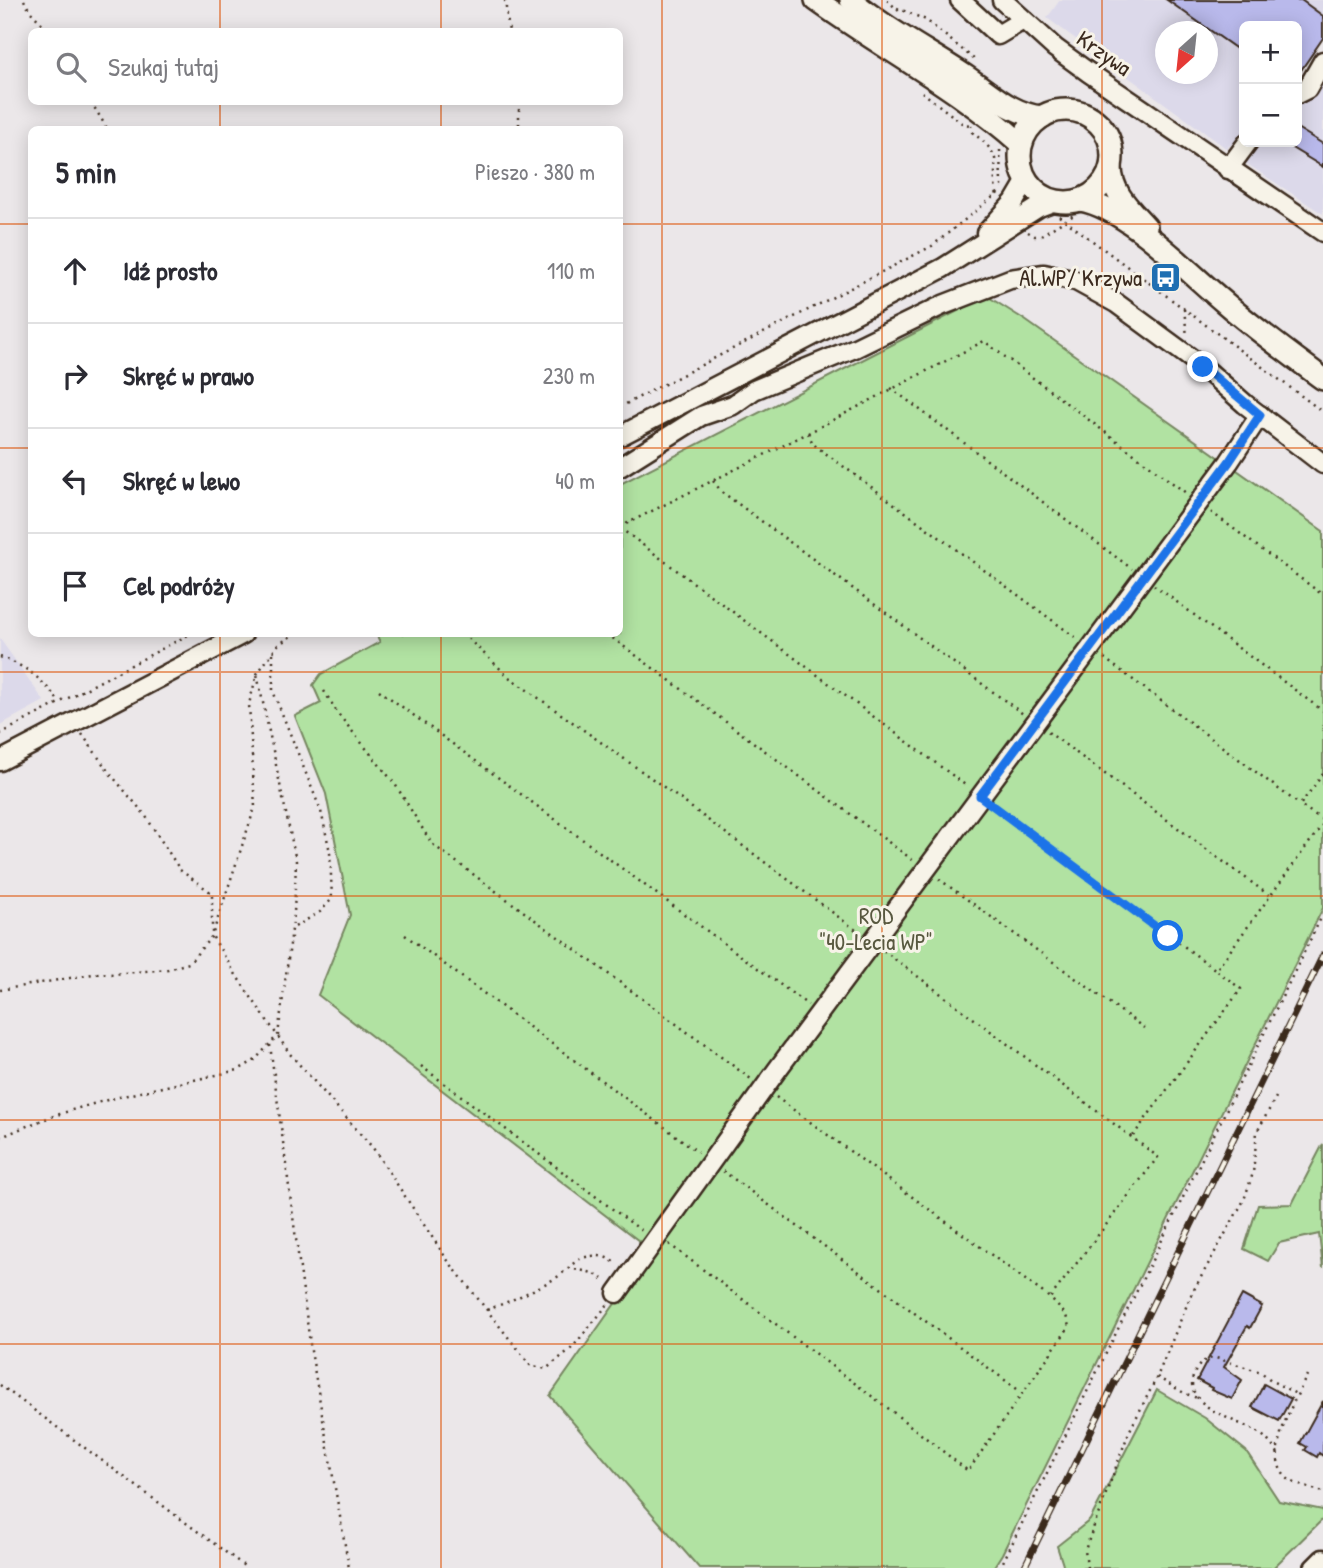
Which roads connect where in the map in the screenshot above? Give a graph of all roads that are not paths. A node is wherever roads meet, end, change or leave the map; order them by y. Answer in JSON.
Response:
{"nodes":[{"id":1,"x":816,"y":0,"type":"edge"},
{"id":2,"x":851,"y":0,"type":"edge"},
{"id":3,"x":960,"y":0,"type":"edge"},
{"id":4,"x":1002,"y":0,"type":"edge"},
{"id":5,"x":1023,"y":20,"type":"junction"},
{"id":6,"x":1323,"y":61,"type":"edge"},
{"id":7,"x":1302,"y":92,"type":"edge"},
{"id":8,"x":1042,"y":117,"type":"junction"},
{"id":9,"x":1021,"y":144,"type":"junction"},
{"id":10,"x":1244,"y":147,"type":"edge"},
{"id":11,"x":1111,"y":167,"type":"junction"},
{"id":12,"x":1228,"y":169,"type":"junction"},
{"id":13,"x":1027,"y":180,"type":"junction"},
{"id":14,"x":1080,"y":200,"type":"junction"},
{"id":15,"x":1055,"y":201,"type":"junction"},
{"id":16,"x":1323,"y":232,"type":"edge"},
{"id":17,"x":975,"y":246,"type":"junction"},
{"id":18,"x":1163,"y":247,"type":"junction"},
{"id":19,"x":840,"y":320,"type":"junction"},
{"id":20,"x":855,"y":348,"type":"junction"},
{"id":21,"x":1323,"y":379,"type":"edge"},
{"id":22,"x":1260,"y":415,"type":"junction"},
{"id":23,"x":623,"y":434,"type":"edge"},
{"id":24,"x":1323,"y":464,"type":"edge"},
{"id":25,"x":623,"y":465,"type":"edge"},
{"id":26,"x":237,"y":637,"type":"edge"},
{"id":27,"x":0,"y":761,"type":"edge"},
{"id":28,"x":611,"y":1300,"type":"road end"},
{"id":29,"x":1323,"y":1559,"type":"edge"},
{"id":30,"x":1314,"y":1568,"type":"edge"}],
"edges":[{"from":1,"to":9,"type":"main road"},
{"from":2,"to":8,"type":"main road"},
{"from":3,"to":5,"type":"street"},
{"from":4,"to":5,"type":"street","name":"Krzywa"},
{"from":5,"to":12,"type":"street","name":"Krzywa"},
{"from":6,"to":7,"type":"street"},
{"from":8,"to":9,"type":"main road"},
{"from":8,"to":11,"type":"main road"},
{"from":9,"to":13,"type":"main road"},
{"from":10,"to":12,"type":"street"},
{"from":11,"to":14,"type":"main road"},
{"from":11,"to":18,"type":"main road"},
{"from":12,"to":16,"type":"street","name":"Krzywa"},
{"from":13,"to":15,"type":"main road"},
{"from":13,"to":17,"type":"street"},
{"from":14,"to":15,"type":"main road"},
{"from":14,"to":18,"type":"main road"},
{"from":15,"to":17,"type":"street"},
{"from":17,"to":19,"type":"street"},
{"from":18,"to":21,"type":"main road"},
{"from":19,"to":20,"type":"street"},
{"from":19,"to":23,"type":"street"},
{"from":20,"to":22,"type":"street"},
{"from":20,"to":25,"type":"street"},
{"from":22,"to":24,"type":"street"},
{"from":22,"to":28,"type":"street"},
{"from":26,"to":27,"type":"street"},
{"from":29,"to":30,"type":"street"}]}
